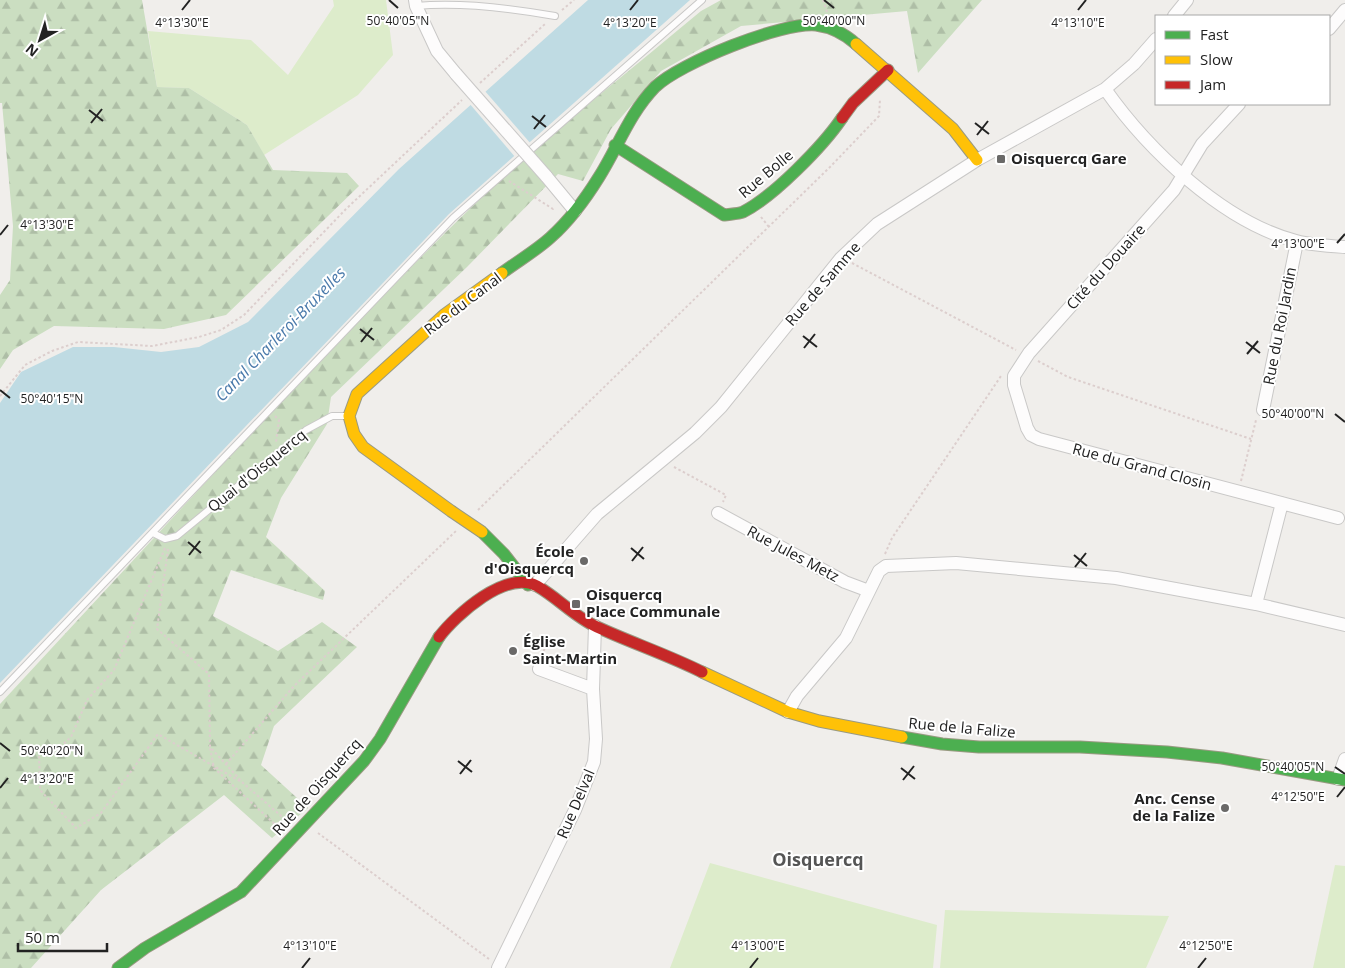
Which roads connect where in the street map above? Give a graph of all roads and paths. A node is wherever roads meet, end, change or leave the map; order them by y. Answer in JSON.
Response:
{"nodes":[{"id":1,"x":574,"y":0,"type":"edge"},
{"id":2,"x":702,"y":0,"type":"edge"},
{"id":3,"x":1187,"y":0,"type":"edge"},
{"id":4,"x":416,"y":3,"type":"edge"},
{"id":5,"x":1345,"y":10,"type":"edge"},
{"id":6,"x":1175,"y":15,"type":"edge"},
{"id":7,"x":554,"y":16,"type":"junction"},
{"id":8,"x":1330,"y":28,"type":"edge"},
{"id":9,"x":1155,"y":40,"type":"edge"},
{"id":10,"x":888,"y":70,"type":"junction"},
{"id":11,"x":474,"y":89,"type":"dead end"},
{"id":12,"x":1105,"y":89,"type":"junction"},
{"id":13,"x":467,"y":96,"type":"dead end"},
{"id":14,"x":1239,"y":105,"type":"edge"},
{"id":15,"x":880,"y":116,"type":"dead end"},
{"id":16,"x":615,"y":144,"type":"junction"},
{"id":17,"x":977,"y":160,"type":"junction"},
{"id":18,"x":500,"y":176,"type":"junction"},
{"id":19,"x":1183,"y":177,"type":"junction"},
{"id":20,"x":565,"y":198,"type":"junction"},
{"id":21,"x":575,"y":211,"type":"junction"},
{"id":22,"x":1297,"y":242,"type":"junction"},
{"id":23,"x":1345,"y":247,"type":"edge"},
{"id":24,"x":841,"y":258,"type":"junction"},
{"id":25,"x":1028,"y":356,"type":"junction"},
{"id":26,"x":1014,"y":376,"type":"junction"},
{"id":27,"x":0,"y":396,"type":"edge"},
{"id":28,"x":268,"y":409,"type":"junction"},
{"id":29,"x":1263,"y":410,"type":"joint"},
{"id":30,"x":349,"y":416,"type":"junction"},
{"id":31,"x":1251,"y":439,"type":"junction"},
{"id":32,"x":273,"y":458,"type":"junction"},
{"id":33,"x":663,"y":460,"type":"junction"},
{"id":34,"x":1238,"y":493,"type":"junction"},
{"id":35,"x":1282,"y":503,"type":"junction"},
{"id":36,"x":718,"y":513,"type":"joint"},
{"id":37,"x":474,"y":514,"type":"dead end"},
{"id":38,"x":1338,"y":518,"type":"dead end"},
{"id":39,"x":460,"y":527,"type":"dead end"},
{"id":40,"x":153,"y":532,"type":"junction"},
{"id":41,"x":169,"y":539,"type":"junction"},
{"id":42,"x":882,"y":568,"type":"junction"},
{"id":43,"x":531,"y":585,"type":"junction"},
{"id":44,"x":869,"y":591,"type":"junction"},
{"id":45,"x":1256,"y":604,"type":"junction"},
{"id":46,"x":1345,"y":625,"type":"edge"},
{"id":47,"x":595,"y":626,"type":"junction"},
{"id":48,"x":548,"y":639,"type":"dead end"},
{"id":49,"x":539,"y":669,"type":"joint"},
{"id":50,"x":593,"y":689,"type":"junction"},
{"id":51,"x":0,"y":692,"type":"edge"},
{"id":52,"x":788,"y":712,"type":"junction"},
{"id":53,"x":210,"y":748,"type":"junction"},
{"id":54,"x":1345,"y":759,"type":"edge"},
{"id":55,"x":226,"y":764,"type":"junction"},
{"id":56,"x":214,"y":768,"type":"junction"},
{"id":57,"x":1342,"y":779,"type":"edge"},
{"id":58,"x":243,"y":783,"type":"junction"},
{"id":59,"x":302,"y":827,"type":"junction"},
{"id":60,"x":291,"y":839,"type":"junction"},
{"id":61,"x":499,"y":967,"type":"edge"},
{"id":62,"x":118,"y":968,"type":"edge"}],
"edges":[{"from":1,"to":7,"type":"path"},
{"from":2,"to":18,"type":"lane"},
{"from":3,"to":6,"type":"street"},
{"from":4,"to":7,"type":"lane"},
{"from":4,"to":20,"type":"street","bridge":true},
{"from":5,"to":8,"type":"street"},
{"from":7,"to":11,"type":"path"},
{"from":9,"to":12,"type":"street","name":"Rue de Samme"},
{"from":10,"to":16,"type":"street"},
{"from":10,"to":16,"type":"street","name":"Rue Bolle"},
{"from":10,"to":17,"type":"street"},
{"from":12,"to":17,"type":"street","name":"Rue de Samme"},
{"from":12,"to":19,"type":"street"},
{"from":13,"to":27,"type":"path"},
{"from":14,"to":19,"type":"street","name":"Cité du Douaire"},
{"from":15,"to":37,"type":"path"},
{"from":16,"to":21,"type":"street"},
{"from":17,"to":24,"type":"street","name":"Rue de Samme"},
{"from":18,"to":20,"type":"path"},
{"from":18,"to":28,"type":"lane"},
{"from":19,"to":22,"type":"street"},
{"from":19,"to":25,"type":"street","name":"Cité du Douaire"},
{"from":20,"to":21,"type":"street"},
{"from":21,"to":30,"type":"street","name":"Rue du Canal"},
{"from":22,"to":23,"type":"street"},
{"from":22,"to":29,"type":"street","name":"Rue du Roi Jardin"},
{"from":24,"to":25,"type":"path"},
{"from":24,"to":33,"type":"street","name":"Rue de Samme"},
{"from":25,"to":26,"type":"street"},
{"from":25,"to":31,"type":"path"},
{"from":26,"to":34,"type":"street","name":"Rue du Grand Closin"},
{"from":26,"to":42,"type":"path"},
{"from":28,"to":32,"type":"path"},
{"from":28,"to":40,"type":"lane"},
{"from":29,"to":31,"type":"path"},
{"from":30,"to":32,"type":"lane","name":"Quai d'Oisquercq"},
{"from":30,"to":43,"type":"street","bridge":true},
{"from":31,"to":34,"type":"path"},
{"from":32,"to":41,"type":"lane","name":"Quai d'Oisquercq"},
{"from":33,"to":36,"type":"path"},
{"from":33,"to":43,"type":"street","name":"Rue de Samme"},
{"from":34,"to":35,"type":"street","name":"Rue du Grand Closin"},
{"from":35,"to":38,"type":"street","name":"Rue du Grand Closin"},
{"from":35,"to":45,"type":"street"},
{"from":36,"to":44,"type":"street","name":"Rue Jules Metz"},
{"from":39,"to":55,"type":"path"},
{"from":40,"to":41,"type":"lane"},
{"from":40,"to":51,"type":"lane"},
{"from":41,"to":53,"type":"path"},
{"from":41,"to":56,"type":"path"},
{"from":42,"to":44,"type":"street"},
{"from":42,"to":45,"type":"street"},
{"from":43,"to":47,"type":"street","name":"Rue de la Falize"},
{"from":43,"to":59,"type":"street","name":"Rue de Oisquercq"},
{"from":44,"to":52,"type":"street"},
{"from":45,"to":46,"type":"street"},
{"from":47,"to":50,"type":"street","name":"Rue Delval"},
{"from":47,"to":52,"type":"street","name":"Rue de la Falize"},
{"from":48,"to":49,"type":"path"},
{"from":49,"to":50,"type":"street"},
{"from":50,"to":61,"type":"street","name":"Rue Delval"},
{"from":52,"to":57,"type":"street","name":"Rue de la Falize"},
{"from":53,"to":55,"type":"path"},
{"from":53,"to":56,"type":"path"},
{"from":54,"to":57,"type":"street"},
{"from":55,"to":58,"type":"path"},
{"from":56,"to":58,"type":"path"},
{"from":56,"to":60,"type":"path"},
{"from":58,"to":59,"type":"path"},
{"from":59,"to":60,"type":"street","name":"Rue de Oisquercq"},
{"from":59,"to":61,"type":"path"},
{"from":60,"to":62,"type":"street","name":"Rue de Oisquercq"}]}
